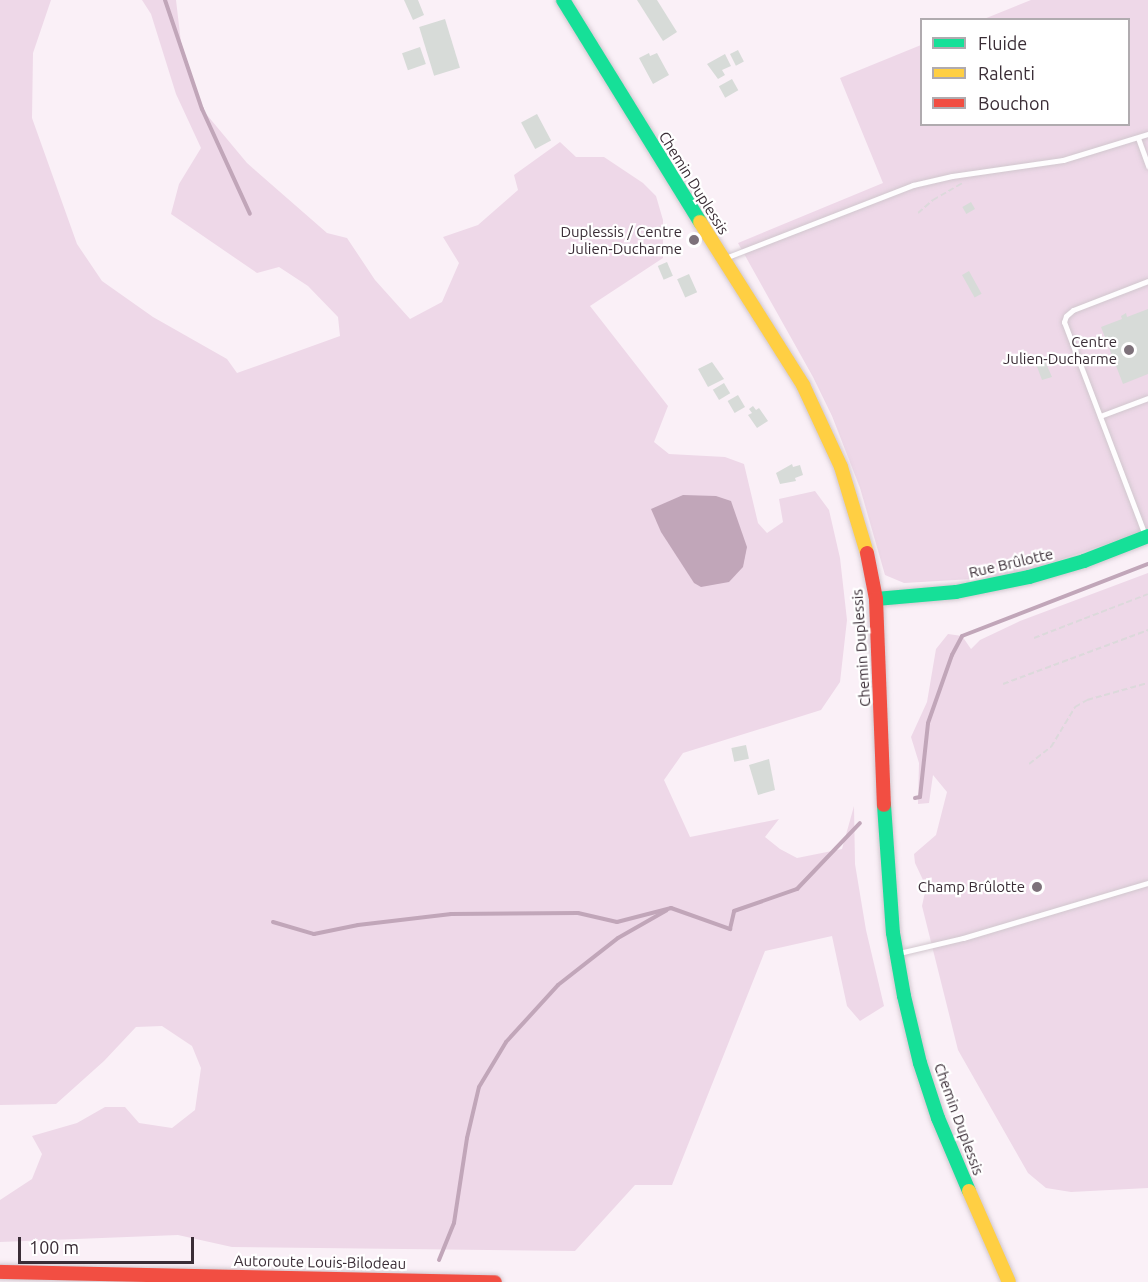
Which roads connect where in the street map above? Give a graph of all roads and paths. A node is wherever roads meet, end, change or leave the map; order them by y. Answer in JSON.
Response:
{"nodes":[{"id":1,"x":563,"y":0,"type":"edge"},
{"id":2,"x":1148,"y":134,"type":"edge"},
{"id":3,"x":1138,"y":138,"type":"junction"},
{"id":4,"x":1148,"y":166,"type":"edge"},
{"id":5,"x":980,"y":172,"type":"junction"},
{"id":6,"x":918,"y":213,"type":"dead end"},
{"id":7,"x":723,"y":258,"type":"junction"},
{"id":8,"x":1148,"y":281,"type":"edge"},
{"id":9,"x":1148,"y":398,"type":"edge"},
{"id":10,"x":1100,"y":416,"type":"junction"},
{"id":11,"x":1147,"y":536,"type":"edge"},
{"id":12,"x":1148,"y":594,"type":"edge"},
{"id":13,"x":876,"y":599,"type":"junction"},
{"id":14,"x":1148,"y":630,"type":"edge"},
{"id":15,"x":1034,"y":638,"type":"dead end"},
{"id":16,"x":1148,"y":683,"type":"edge"},
{"id":17,"x":1003,"y":684,"type":"dead end"},
{"id":18,"x":1029,"y":764,"type":"dead end"},
{"id":19,"x":1148,"y":883,"type":"edge"},
{"id":20,"x":896,"y":954,"type":"junction"},
{"id":21,"x":0,"y":1272,"type":"edge"},
{"id":22,"x":495,"y":1282,"type":"edge"},
{"id":23,"x":1009,"y":1282,"type":"edge"}],
"edges":[{"from":1,"to":7,"type":"main road","name":"Chemin Duplessis"},
{"from":2,"to":3,"type":"lane"},
{"from":3,"to":4,"type":"lane"},
{"from":3,"to":5,"type":"lane"},
{"from":5,"to":6,"type":"path"},
{"from":5,"to":7,"type":"lane"},
{"from":7,"to":13,"type":"main road","name":"Chemin Duplessis"},
{"from":8,"to":10,"type":"lane"},
{"from":9,"to":10,"type":"lane"},
{"from":10,"to":11,"type":"lane"},
{"from":11,"to":13,"type":"main road","name":"Rue Brûlotte"},
{"from":12,"to":15,"type":"path"},
{"from":13,"to":20,"type":"main road","name":"Chemin Duplessis"},
{"from":14,"to":17,"type":"path"},
{"from":16,"to":18,"type":"path"},
{"from":19,"to":20,"type":"lane"},
{"from":20,"to":23,"type":"main road","name":"Chemin Duplessis"},
{"from":21,"to":22,"type":"main road","name":"Autoroute Louis-Bilodeau"}]}
